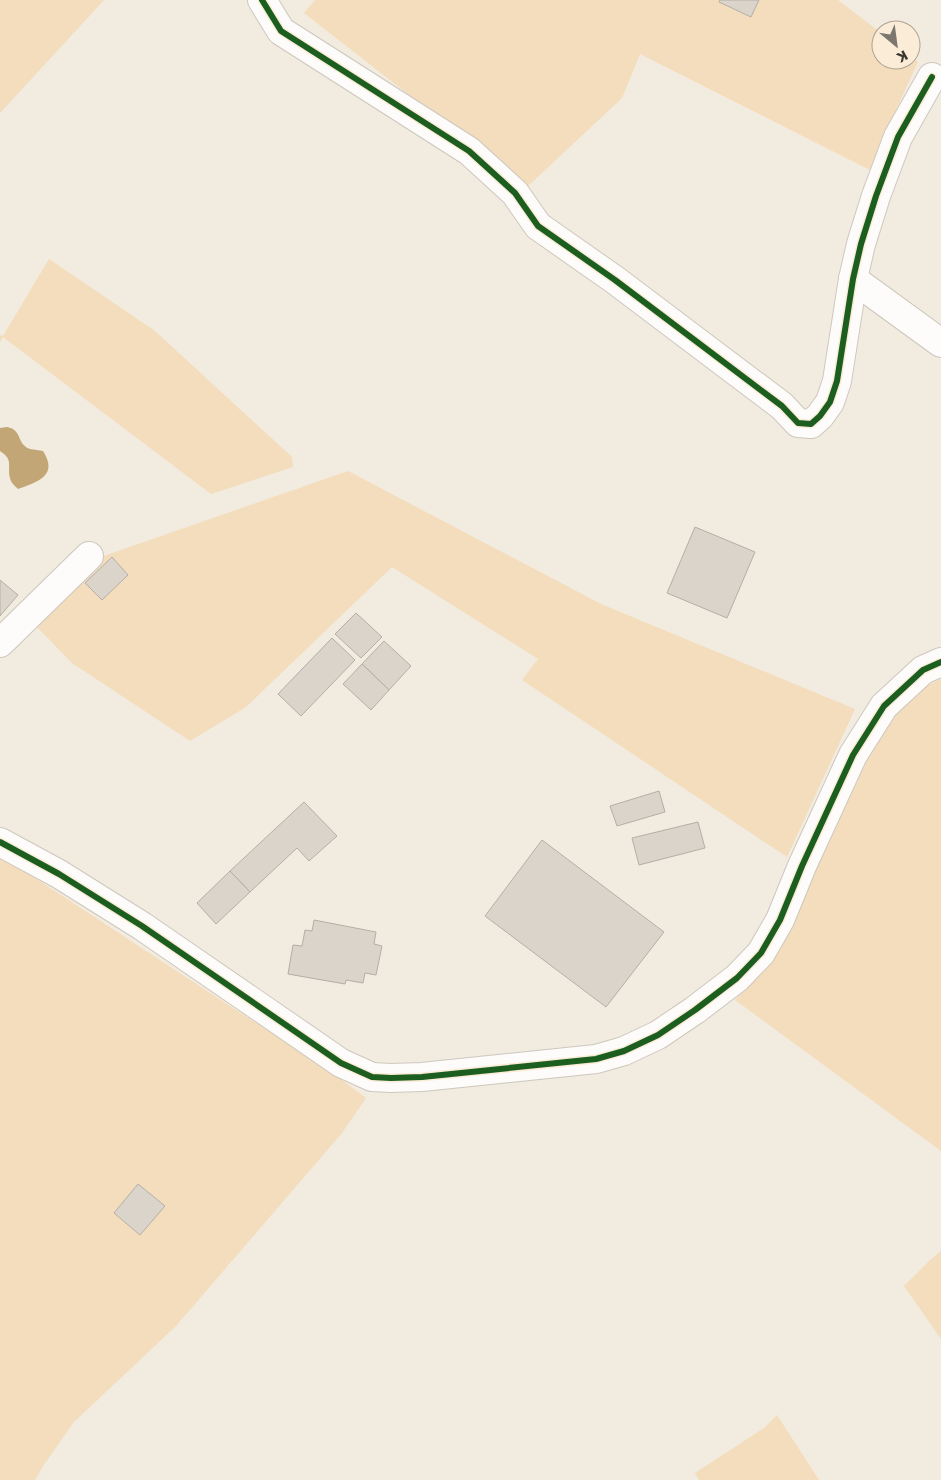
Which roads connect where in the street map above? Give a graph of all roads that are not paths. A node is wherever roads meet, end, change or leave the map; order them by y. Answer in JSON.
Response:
{"nodes":[{"id":1,"x":262,"y":0,"type":"edge"},
{"id":2,"x":938,"y":75,"type":"edge"},
{"id":3,"x":853,"y":279,"type":"junction"},
{"id":4,"x":941,"y":343,"type":"edge"},
{"id":5,"x":89,"y":556,"type":"dead end"},
{"id":6,"x":0,"y":643,"type":"edge"},
{"id":7,"x":941,"y":662,"type":"edge"},
{"id":8,"x":0,"y":842,"type":"edge"}],
"edges":[{"from":1,"to":3,"type":"street"},
{"from":2,"to":3,"type":"street"},
{"from":3,"to":4,"type":"street"},
{"from":5,"to":6,"type":"street"},
{"from":7,"to":8,"type":"street"}]}
